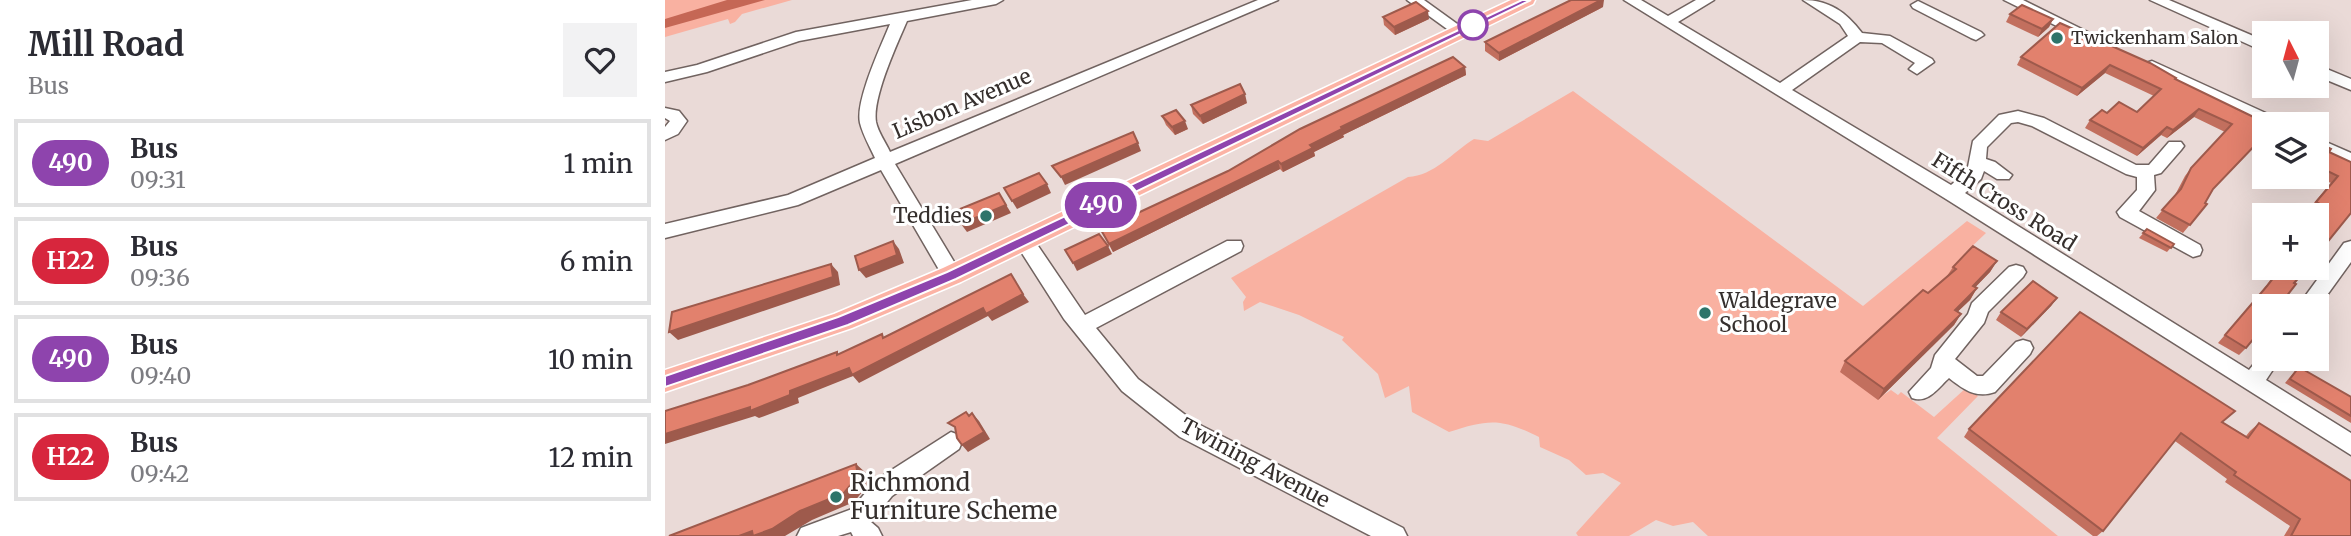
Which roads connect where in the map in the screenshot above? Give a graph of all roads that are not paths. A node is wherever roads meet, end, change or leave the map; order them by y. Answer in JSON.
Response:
{"nodes":[{"id":1,"x":996,"y":0,"type":"edge"},
{"id":2,"x":1271,"y":0,"type":"edge"},
{"id":3,"x":1413,"y":0,"type":"edge"},
{"id":4,"x":1525,"y":0,"type":"edge"},
{"id":5,"x":1631,"y":0,"type":"edge"},
{"id":6,"x":1707,"y":0,"type":"edge"},
{"id":7,"x":1810,"y":0,"type":"edge"},
{"id":8,"x":1951,"y":0,"type":"edge"},
{"id":9,"x":2157,"y":0,"type":"edge"},
{"id":10,"x":2017,"y":1,"type":"edge"},
{"id":11,"x":1918,"y":5,"type":"dead end"},
{"id":12,"x":1934,"y":13,"type":"junction"},
{"id":13,"x":900,"y":19,"type":"junction"},
{"id":14,"x":1667,"y":22,"type":"junction"},
{"id":15,"x":1459,"y":31,"type":"junction"},
{"id":16,"x":1976,"y":35,"type":"dead end"},
{"id":17,"x":1857,"y":37,"type":"junction"},
{"id":18,"x":2252,"y":41,"type":"edge"},
{"id":19,"x":2116,"y":49,"type":"edge"},
{"id":20,"x":2140,"y":61,"type":"edge"},
{"id":21,"x":1917,"y":69,"type":"dead end"},
{"id":22,"x":2329,"y":75,"type":"edge"},
{"id":23,"x":665,"y":77,"type":"edge"},
{"id":24,"x":2351,"y":85,"type":"edge"},
{"id":25,"x":1781,"y":90,"type":"junction"},
{"id":26,"x":665,"y":113,"type":"edge"},
{"id":27,"x":2252,"y":113,"type":"edge"},
{"id":28,"x":665,"y":134,"type":"edge"},
{"id":29,"x":2175,"y":146,"type":"dead end"},
{"id":30,"x":2329,"y":150,"type":"edge"},
{"id":31,"x":2351,"y":160,"type":"edge"},
{"id":32,"x":885,"y":161,"type":"junction"},
{"id":33,"x":1977,"y":163,"type":"junction"},
{"id":34,"x":2144,"y":172,"type":"junction"},
{"id":35,"x":2003,"y":175,"type":"dead end"},
{"id":36,"x":1952,"y":194,"type":"junction"},
{"id":37,"x":665,"y":231,"type":"edge"},
{"id":38,"x":1025,"y":242,"type":"junction"},
{"id":39,"x":1234,"y":246,"type":"dead end"},
{"id":40,"x":2351,"y":248,"type":"edge"},
{"id":41,"x":2193,"y":250,"type":"dead end"},
{"id":42,"x":2016,"y":272,"type":"dead end"},
{"id":43,"x":951,"y":275,"type":"junction"},
{"id":44,"x":2317,"y":294,"type":"edge"},
{"id":45,"x":1082,"y":326,"type":"junction"},
{"id":46,"x":2023,"y":348,"type":"dead end"},
{"id":47,"x":1942,"y":361,"type":"junction"},
{"id":48,"x":2261,"y":371,"type":"edge"},
{"id":49,"x":665,"y":380,"type":"edge"},
{"id":50,"x":2252,"y":383,"type":"junction"},
{"id":51,"x":1920,"y":392,"type":"dead end"},
{"id":52,"x":951,"y":442,"type":"dead end"},
{"id":53,"x":2351,"y":445,"type":"edge"},
{"id":54,"x":864,"y":528,"type":"edge"},
{"id":55,"x":809,"y":536,"type":"edge"},
{"id":56,"x":1395,"y":536,"type":"edge"}],
"edges":[{"from":1,"to":13,"type":"street"},
{"from":2,"to":32,"type":"street","name":"Lisbon Avenue"},
{"from":3,"to":15,"type":"street"},
{"from":4,"to":15,"type":"main road"},
{"from":5,"to":14,"type":"street","name":"Fifth Cross Road"},
{"from":6,"to":14,"type":"street"},
{"from":7,"to":17,"type":"street"},
{"from":8,"to":12,"type":"street"},
{"from":9,"to":18,"type":"street"},
{"from":10,"to":19,"type":"street"},
{"from":11,"to":12,"type":"street"},
{"from":12,"to":16,"type":"street"},
{"from":13,"to":23,"type":"street"},
{"from":13,"to":32,"type":"street"},
{"from":14,"to":25,"type":"street","name":"Fifth Cross Road"},
{"from":15,"to":38,"type":"main road"},
{"from":17,"to":21,"type":"street"},
{"from":17,"to":25,"type":"street"},
{"from":20,"to":27,"type":"street"},
{"from":22,"to":24,"type":"street"},
{"from":25,"to":36,"type":"street","name":"Fifth Cross Road"},
{"from":26,"to":28,"type":"street"},
{"from":29,"to":34,"type":"street"},
{"from":30,"to":31,"type":"street"},
{"from":32,"to":37,"type":"street","name":"Lisbon Avenue"},
{"from":32,"to":43,"type":"street"},
{"from":33,"to":34,"type":"street"},
{"from":33,"to":35,"type":"street"},
{"from":33,"to":36,"type":"street"},
{"from":34,"to":41,"type":"street"},
{"from":36,"to":50,"type":"street","name":"Fifth Cross Road"},
{"from":38,"to":43,"type":"main road"},
{"from":38,"to":45,"type":"street","name":"Twining Avenue"},
{"from":39,"to":45,"type":"street"},
{"from":40,"to":44,"type":"street"},
{"from":42,"to":47,"type":"street"},
{"from":43,"to":49,"type":"main road"},
{"from":45,"to":56,"type":"street","name":"Twining Avenue"},
{"from":46,"to":47,"type":"street"},
{"from":47,"to":51,"type":"street"},
{"from":48,"to":50,"type":"street"},
{"from":50,"to":53,"type":"street","name":"Fifth Cross Road"},
{"from":52,"to":54,"type":"street"},
{"from":54,"to":55,"type":"street"}]}
